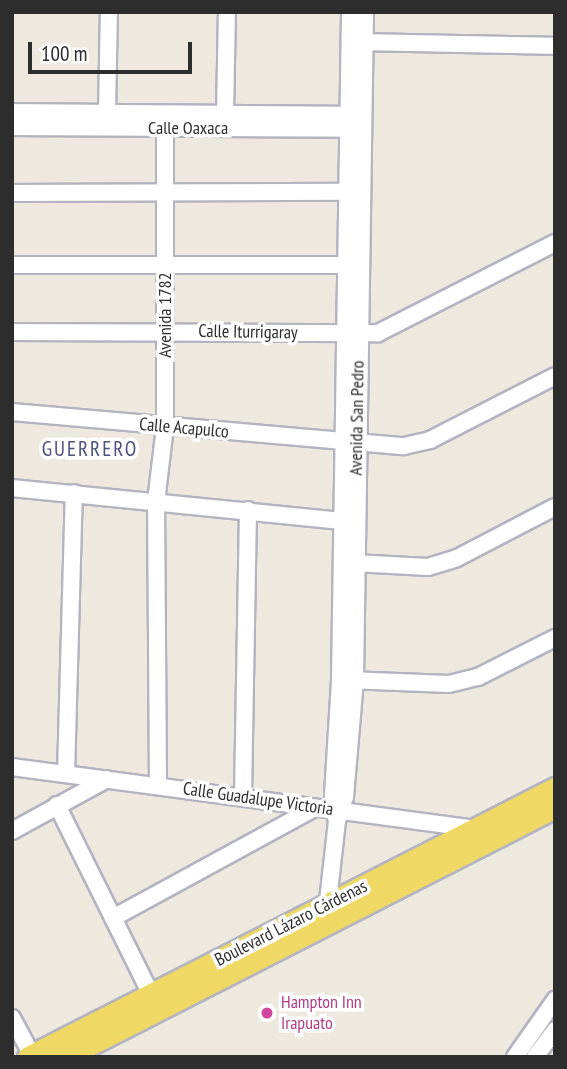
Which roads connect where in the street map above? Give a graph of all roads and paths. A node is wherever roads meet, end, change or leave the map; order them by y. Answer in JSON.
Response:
{"nodes":[{"id":1,"x":109,"y":12,"type":"edge"},
{"id":2,"x":227,"y":12,"type":"edge"},
{"id":3,"x":349,"y":12,"type":"edge"},
{"id":4,"x":365,"y":12,"type":"edge"},
{"id":5,"x":357,"y":42,"type":"junction"},
{"id":6,"x":555,"y":46,"type":"edge"},
{"id":7,"x":12,"y":112,"type":"edge"},
{"id":8,"x":107,"y":112,"type":"junction"},
{"id":9,"x":225,"y":113,"type":"junction"},
{"id":10,"x":126,"y":120,"type":"junction"},
{"id":11,"x":356,"y":122,"type":"junction"},
{"id":12,"x":165,"y":127,"type":"junction"},
{"id":13,"x":12,"y":128,"type":"edge"},
{"id":14,"x":165,"y":192,"type":"junction"},
{"id":15,"x":347,"y":192,"type":"junction"},
{"id":16,"x":12,"y":193,"type":"edge"},
{"id":17,"x":555,"y":243,"type":"edge"},
{"id":18,"x":12,"y":265,"type":"edge"},
{"id":19,"x":165,"y":265,"type":"junction"},
{"id":20,"x":345,"y":265,"type":"junction"},
{"id":21,"x":165,"y":331,"type":"junction"},
{"id":22,"x":12,"y":332,"type":"edge"},
{"id":23,"x":351,"y":334,"type":"junction"},
{"id":24,"x":555,"y":376,"type":"edge"},
{"id":25,"x":12,"y":412,"type":"edge"},
{"id":26,"x":165,"y":426,"type":"junction"},
{"id":27,"x":350,"y":443,"type":"junction"},
{"id":28,"x":12,"y":488,"type":"edge"},
{"id":29,"x":74,"y":493,"type":"junction"},
{"id":30,"x":156,"y":502,"type":"junction"},
{"id":31,"x":555,"y":507,"type":"edge"},
{"id":32,"x":248,"y":510,"type":"junction"},
{"id":33,"x":341,"y":521,"type":"junction"},
{"id":34,"x":354,"y":563,"type":"junction"},
{"id":35,"x":555,"y":638,"type":"edge"},
{"id":36,"x":347,"y":680,"type":"junction"},
{"id":37,"x":12,"y":767,"type":"edge"},
{"id":38,"x":66,"y":774,"type":"junction"},
{"id":39,"x":107,"y":779,"type":"junction"},
{"id":40,"x":158,"y":785,"type":"junction"},
{"id":41,"x":555,"y":788,"type":"edge"},
{"id":42,"x":243,"y":796,"type":"junction"},
{"id":43,"x":57,"y":805,"type":"junction"},
{"id":44,"x":555,"y":807,"type":"edge"},
{"id":45,"x":316,"y":808,"type":"junction"},
{"id":46,"x":337,"y":814,"type":"junction"},
{"id":47,"x":477,"y":828,"type":"junction"},
{"id":48,"x":12,"y":831,"type":"edge"},
{"id":49,"x":503,"y":834,"type":"junction"},
{"id":50,"x":327,"y":905,"type":"junction"},
{"id":51,"x":113,"y":918,"type":"junction"},
{"id":52,"x":325,"y":926,"type":"junction"},
{"id":53,"x":151,"y":994,"type":"junction"},
{"id":54,"x":555,"y":1000,"type":"edge"},
{"id":55,"x":12,"y":1018,"type":"edge"},
{"id":56,"x":555,"y":1031,"type":"edge"},
{"id":57,"x":30,"y":1056,"type":"edge"},
{"id":58,"x":66,"y":1057,"type":"edge"},
{"id":59,"x":515,"y":1057,"type":"edge"},
{"id":60,"x":535,"y":1057,"type":"edge"}],
"edges":[{"from":1,"to":8,"type":"street"},
{"from":2,"to":9,"type":"street"},
{"from":3,"to":5,"type":"street","name":"Avenida San Pedro"},
{"from":4,"to":5,"type":"street","name":"Avenida San Pedro"},
{"from":5,"to":6,"type":"street"},
{"from":5,"to":11,"type":"street","name":"Avenida San Pedro"},
{"from":7,"to":8,"type":"street","name":"Calle Oaxaca"},
{"from":8,"to":10,"type":"street","name":"Calle Oaxaca"},
{"from":9,"to":10,"type":"street","name":"Calle Oaxaca"},
{"from":9,"to":11,"type":"street","name":"Calle Oaxaca"},
{"from":10,"to":12,"type":"street","name":"Calle Oaxaca"},
{"from":10,"to":13,"type":"street","name":"Calle Oaxaca"},
{"from":11,"to":12,"type":"street","name":"Calle Oaxaca"},
{"from":11,"to":15,"type":"street","name":"Avenida San Pedro"},
{"from":11,"to":23,"type":"street","name":"Avenida San Pedro"},
{"from":12,"to":14,"type":"street","name":"Avenida 1782"},
{"from":14,"to":15,"type":"street"},
{"from":14,"to":16,"type":"street"},
{"from":14,"to":19,"type":"street","name":"Avenida 1782"},
{"from":15,"to":20,"type":"street","name":"Avenida San Pedro"},
{"from":17,"to":23,"type":"street","name":"Calle Iturrigaray"},
{"from":18,"to":19,"type":"street"},
{"from":19,"to":20,"type":"street"},
{"from":19,"to":21,"type":"street","name":"Avenida 1782"},
{"from":20,"to":23,"type":"street","name":"Avenida San Pedro"},
{"from":21,"to":22,"type":"street","name":"Calle Iturrigaray"},
{"from":21,"to":23,"type":"street","name":"Calle Iturrigaray"},
{"from":21,"to":26,"type":"street","name":"Avenida 1782"},
{"from":23,"to":27,"type":"street","name":"Avenida San Pedro"},
{"from":24,"to":27,"type":"street","name":"Calle Acapulco"},
{"from":25,"to":26,"type":"street","name":"Calle Acapulco"},
{"from":26,"to":27,"type":"street","name":"Calle Acapulco"},
{"from":26,"to":30,"type":"street","name":"Avenida 1782"},
{"from":27,"to":33,"type":"street","name":"Avenida San Pedro"},
{"from":27,"to":34,"type":"street","name":"Avenida San Pedro"},
{"from":28,"to":29,"type":"street"},
{"from":29,"to":30,"type":"street"},
{"from":29,"to":38,"type":"street"},
{"from":30,"to":32,"type":"street"},
{"from":30,"to":40,"type":"street","name":"Avenida 1782"},
{"from":31,"to":34,"type":"street"},
{"from":32,"to":33,"type":"street"},
{"from":32,"to":42,"type":"street"},
{"from":33,"to":36,"type":"street","name":"Avenida San Pedro"},
{"from":34,"to":36,"type":"street","name":"Avenida San Pedro"},
{"from":35,"to":36,"type":"street"},
{"from":36,"to":46,"type":"street","name":"Avenida San Pedro"},
{"from":37,"to":38,"type":"street","name":"Calle Guadalupe Victoria"},
{"from":38,"to":39,"type":"street","name":"Calle Guadalupe Victoria"},
{"from":39,"to":40,"type":"street","name":"Calle Guadalupe Victoria"},
{"from":39,"to":43,"type":"street"},
{"from":40,"to":42,"type":"street","name":"Calle Guadalupe Victoria"},
{"from":41,"to":47,"type":"main road","name":"Boulevard Lázaro Cárdenas"},
{"from":42,"to":45,"type":"street","name":"Calle Guadalupe Victoria"},
{"from":43,"to":48,"type":"street"},
{"from":43,"to":51,"type":"street"},
{"from":44,"to":49,"type":"main road","name":"Boulevard Lázaro Cárdenas"},
{"from":45,"to":46,"type":"street","name":"Calle Guadalupe Victoria"},
{"from":45,"to":51,"type":"street"},
{"from":46,"to":47,"type":"street","name":"Calle Guadalupe Victoria"},
{"from":46,"to":50,"type":"street","name":"Avenida San Pedro"},
{"from":47,"to":49,"type":"street","name":"Calle Guadalupe Victoria"},
{"from":47,"to":50,"type":"main road","name":"Boulevard Lázaro Cárdenas"},
{"from":49,"to":52,"type":"main road","name":"Boulevard Lázaro Cárdenas"},
{"from":50,"to":52,"type":"street","name":"Avenida San Pedro"},
{"from":50,"to":53,"type":"main road","name":"Boulevard Lázaro Cárdenas"},
{"from":51,"to":53,"type":"street"},
{"from":52,"to":58,"type":"main road","name":"Boulevard Lázaro Cárdenas"},
{"from":53,"to":57,"type":"main road","name":"Boulevard Lázaro Cárdenas"},
{"from":54,"to":59,"type":"street"},
{"from":55,"to":57,"type":"street"},
{"from":56,"to":60,"type":"street"}]}
